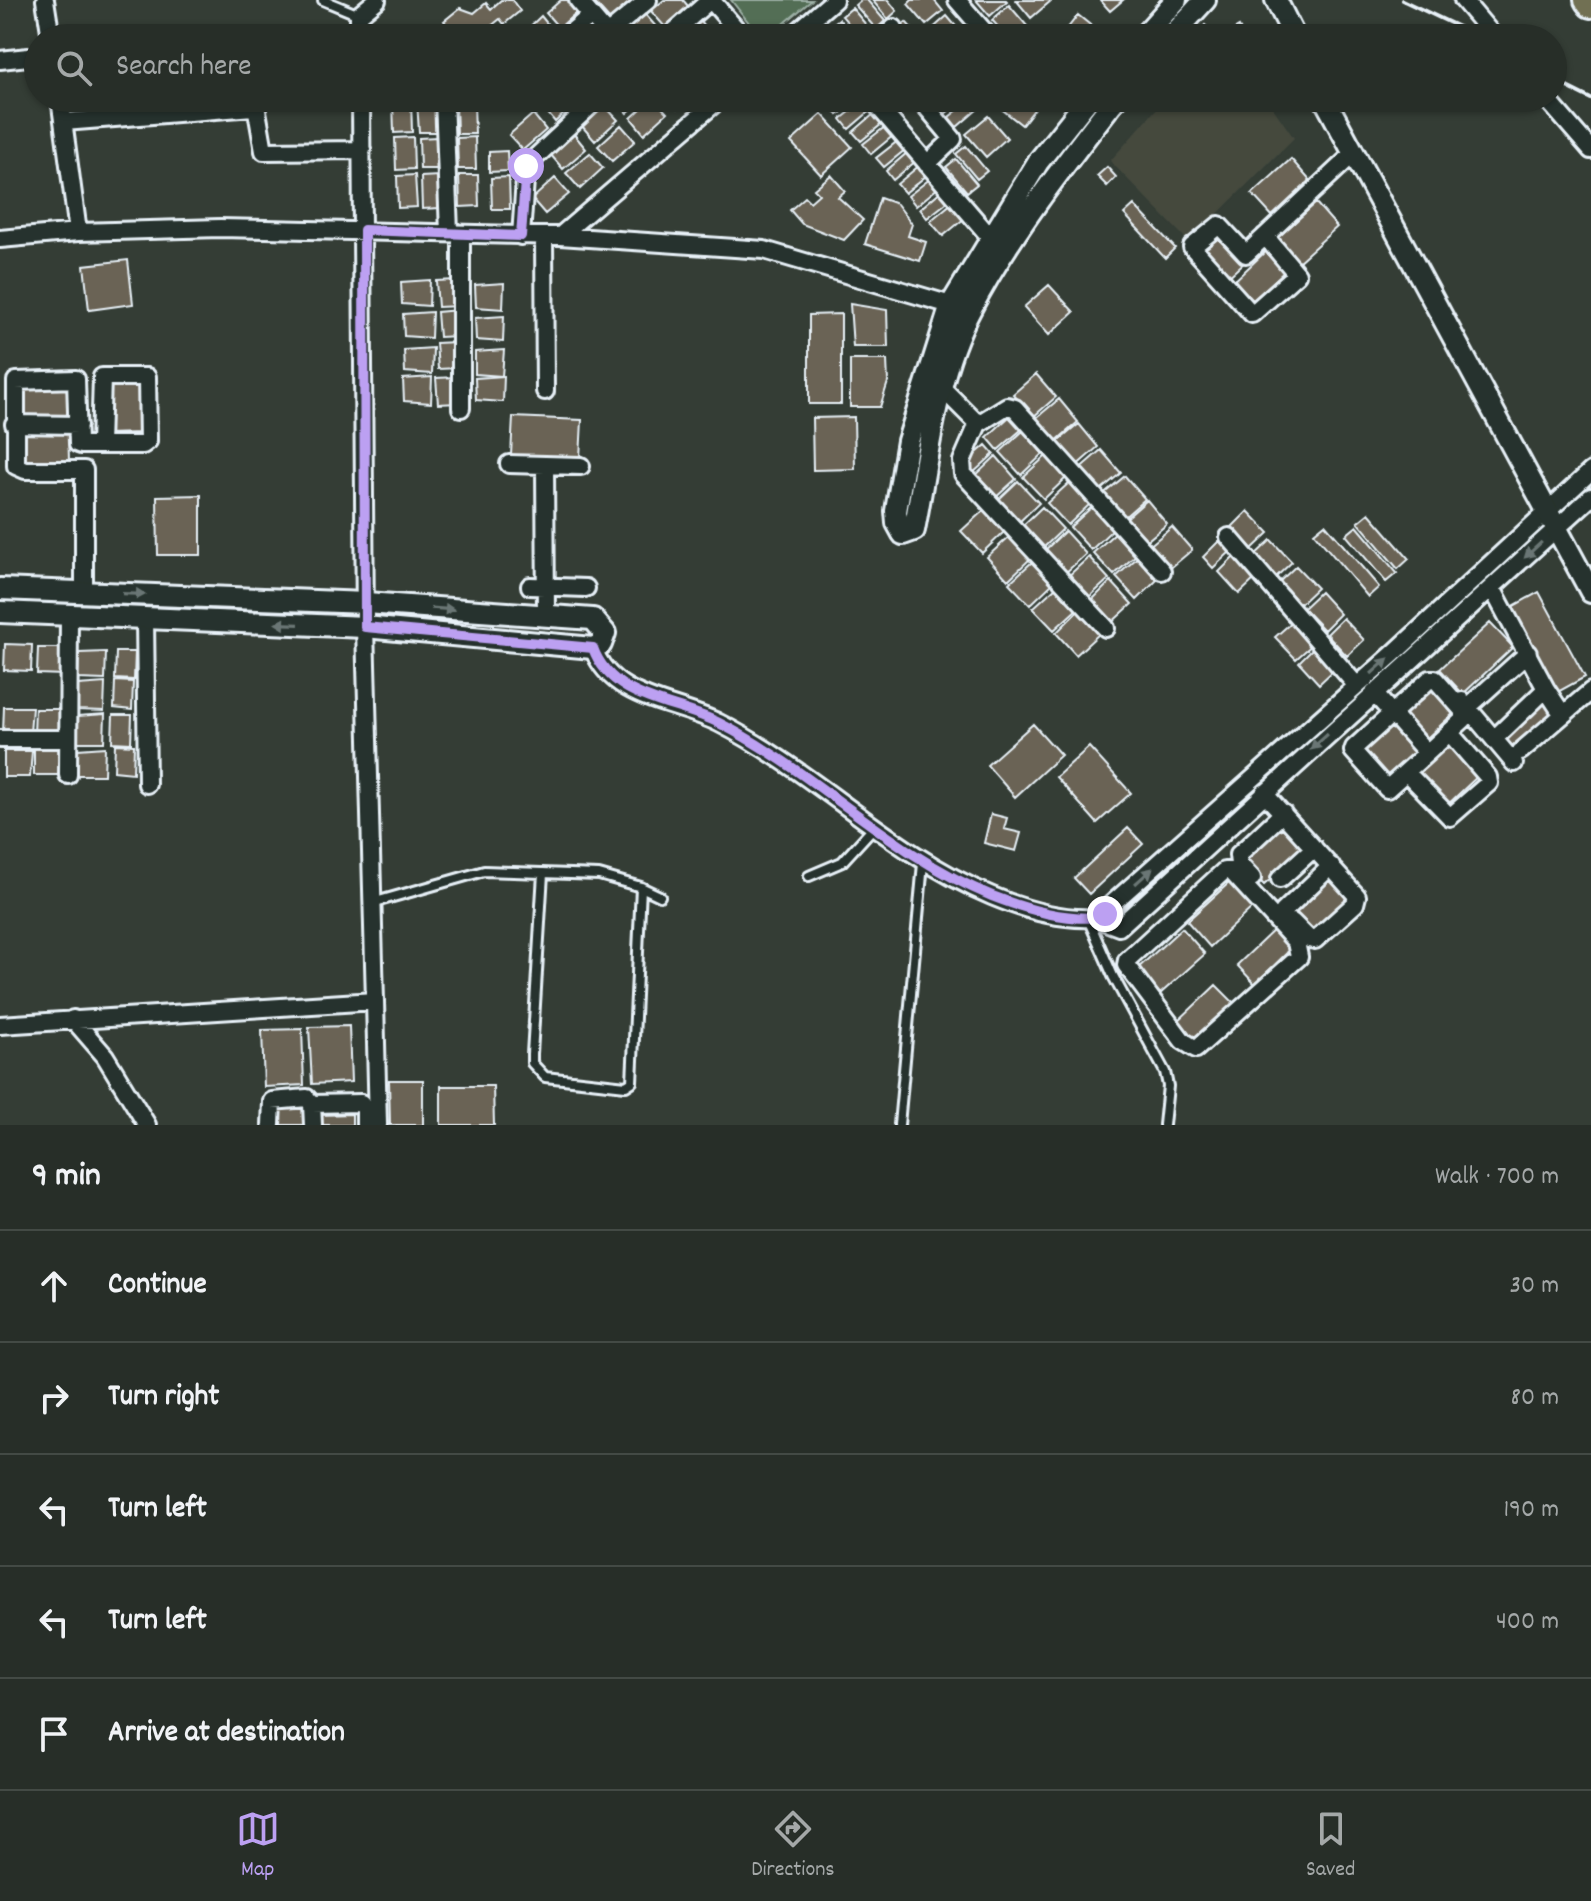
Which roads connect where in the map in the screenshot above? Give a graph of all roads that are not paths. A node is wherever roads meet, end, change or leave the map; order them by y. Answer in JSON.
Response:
{"nodes":[{"id":1,"x":45,"y":0,"type":"edge"},
{"id":2,"x":323,"y":0,"type":"edge"},
{"id":3,"x":377,"y":0,"type":"edge"},
{"id":4,"x":578,"y":0,"type":"edge"},
{"id":5,"x":648,"y":0,"type":"edge"},
{"id":6,"x":711,"y":0,"type":"edge"},
{"id":7,"x":834,"y":0,"type":"edge"},
{"id":8,"x":957,"y":0,"type":"edge"},
{"id":9,"x":1176,"y":0,"type":"edge"},
{"id":10,"x":1205,"y":0,"type":"edge"},
{"id":11,"x":1276,"y":0,"type":"edge"},
{"id":12,"x":1463,"y":0,"type":"edge"},
{"id":13,"x":359,"y":15,"type":"junction"},
{"id":14,"x":590,"y":16,"type":"junction"},
{"id":15,"x":49,"y":24,"type":"edge"},
{"id":16,"x":359,"y":24,"type":"edge"},
{"id":17,"x":581,"y":24,"type":"edge"},
{"id":18,"x":597,"y":24,"type":"edge"},
{"id":19,"x":620,"y":24,"type":"edge"},
{"id":20,"x":683,"y":24,"type":"edge"},
{"id":21,"x":732,"y":24,"type":"edge"},
{"id":22,"x":806,"y":24,"type":"edge"},
{"id":23,"x":978,"y":24,"type":"edge"},
{"id":24,"x":1155,"y":24,"type":"edge"},
{"id":25,"x":1183,"y":24,"type":"edge"},
{"id":26,"x":1288,"y":24,"type":"edge"},
{"id":27,"x":1483,"y":24,"type":"edge"},
{"id":28,"x":24,"y":57,"type":"edge"},
{"id":29,"x":0,"y":60,"type":"edge"},
{"id":30,"x":62,"y":112,"type":"edge"},
{"id":31,"x":190,"y":112,"type":"edge"},
{"id":32,"x":257,"y":112,"type":"edge"},
{"id":33,"x":361,"y":112,"type":"edge"},
{"id":34,"x":445,"y":112,"type":"edge"},
{"id":35,"x":584,"y":112,"type":"edge"},
{"id":36,"x":704,"y":112,"type":"edge"},
{"id":37,"x":883,"y":112,"type":"edge"},
{"id":38,"x":931,"y":112,"type":"edge"},
{"id":39,"x":1078,"y":112,"type":"edge"},
{"id":40,"x":1105,"y":112,"type":"edge"},
{"id":41,"x":1331,"y":112,"type":"edge"},
{"id":42,"x":1558,"y":112,"type":"edge"},
{"id":43,"x":64,"y":122,"type":"junction"},
{"id":44,"x":362,"y":150,"type":"junction"},
{"id":45,"x":1591,"y":150,"type":"edge"},
{"id":46,"x":1352,"y":155,"type":"junction"},
{"id":47,"x":1038,"y":162,"type":"junction"},
{"id":48,"x":927,"y":164,"type":"junction"},
{"id":49,"x":1056,"y":176,"type":"junction"},
{"id":50,"x":364,"y":230,"type":"junction"},
{"id":51,"x":78,"y":232,"type":"junction"},
{"id":52,"x":455,"y":234,"type":"junction"},
{"id":53,"x":521,"y":236,"type":"junction"},
{"id":54,"x":552,"y":236,"type":"junction"},
{"id":55,"x":1265,"y":236,"type":"junction"},
{"id":56,"x":991,"y":238,"type":"junction"},
{"id":57,"x":0,"y":239,"type":"edge"},
{"id":58,"x":960,"y":308,"type":"junction"},
{"id":59,"x":933,"y":387,"type":"junction"},
{"id":60,"x":545,"y":391,"type":"dead end"},
{"id":61,"x":461,"y":408,"type":"dead end"},
{"id":62,"x":14,"y":424,"type":"junction"},
{"id":63,"x":978,"y":424,"type":"junction"},
{"id":64,"x":78,"y":425,"type":"junction"},
{"id":65,"x":92,"y":445,"type":"junction"},
{"id":66,"x":509,"y":464,"type":"dead end"},
{"id":67,"x":545,"y":465,"type":"junction"},
{"id":68,"x":581,"y":466,"type":"dead end"},
{"id":69,"x":84,"y":470,"type":"junction"},
{"id":70,"x":1591,"y":471,"type":"edge"},
{"id":71,"x":1591,"y":497,"type":"edge"},
{"id":72,"x":1551,"y":520,"type":"junction"},
{"id":73,"x":1229,"y":537,"type":"dead end"},
{"id":74,"x":1162,"y":571,"type":"dead end"},
{"id":75,"x":538,"y":587,"type":"junction"},
{"id":76,"x":586,"y":588,"type":"dead end"},
{"id":77,"x":1492,"y":588,"type":"junction"},
{"id":78,"x":0,"y":589,"type":"edge"},
{"id":79,"x":84,"y":592,"type":"junction"},
{"id":80,"x":1591,"y":592,"type":"edge"},
{"id":81,"x":366,"y":603,"type":"junction"},
{"id":82,"x":0,"y":612,"type":"edge"},
{"id":83,"x":69,"y":615,"type":"junction"},
{"id":84,"x":546,"y":616,"type":"junction"},
{"id":85,"x":145,"y":618,"type":"junction"},
{"id":86,"x":365,"y":627,"type":"junction"},
{"id":87,"x":1106,"y":628,"type":"dead end"},
{"id":88,"x":593,"y":648,"type":"junction"},
{"id":89,"x":1528,"y":653,"type":"junction"},
{"id":90,"x":1446,"y":681,"type":"dead end"},
{"id":91,"x":1357,"y":686,"type":"junction"},
{"id":92,"x":1546,"y":689,"type":"junction"},
{"id":93,"x":1591,"y":691,"type":"edge"},
{"id":94,"x":1374,"y":693,"type":"junction"},
{"id":95,"x":1468,"y":707,"type":"junction"},
{"id":96,"x":1391,"y":713,"type":"junction"},
{"id":97,"x":1563,"y":715,"type":"junction"},
{"id":98,"x":1449,"y":732,"type":"junction"},
{"id":99,"x":0,"y":739,"type":"edge"},
{"id":100,"x":68,"y":739,"type":"junction"},
{"id":101,"x":1494,"y":739,"type":"junction"},
{"id":102,"x":1427,"y":753,"type":"junction"},
{"id":103,"x":1406,"y":772,"type":"junction"},
{"id":104,"x":68,"y":775,"type":"dead end"},
{"id":105,"x":147,"y":784,"type":"dead end"},
{"id":106,"x":1264,"y":793,"type":"junction"},
{"id":107,"x":1283,"y":813,"type":"junction"},
{"id":108,"x":1228,"y":826,"type":"junction"},
{"id":109,"x":874,"y":827,"type":"junction"},
{"id":110,"x":1247,"y":847,"type":"junction"},
{"id":111,"x":1314,"y":848,"type":"junction"},
{"id":112,"x":923,"y":863,"type":"junction"},
{"id":113,"x":1331,"y":866,"type":"junction"},
{"id":114,"x":543,"y":873,"type":"junction"},
{"id":115,"x":809,"y":876,"type":"dead end"},
{"id":116,"x":1280,"y":879,"type":"dead end"},
{"id":117,"x":641,"y":887,"type":"junction"},
{"id":118,"x":1154,"y":894,"type":"junction"},
{"id":119,"x":660,"y":896,"type":"dead end"},
{"id":120,"x":372,"y":903,"type":"junction"},
{"id":121,"x":1283,"y":912,"type":"junction"},
{"id":122,"x":1174,"y":917,"type":"junction"},
{"id":123,"x":1096,"y":918,"type":"junction"},
{"id":124,"x":375,"y":1001,"type":"junction"},
{"id":125,"x":73,"y":1019,"type":"junction"},
{"id":126,"x":0,"y":1025,"type":"edge"},
{"id":127,"x":312,"y":1104,"type":"junction"},
{"id":128,"x":147,"y":1125,"type":"edge"},
{"id":129,"x":271,"y":1125,"type":"edge"},
{"id":130,"x":313,"y":1125,"type":"edge"},
{"id":131,"x":365,"y":1125,"type":"edge"},
{"id":132,"x":378,"y":1125,"type":"edge"},
{"id":133,"x":899,"y":1125,"type":"edge"},
{"id":134,"x":1164,"y":1125,"type":"edge"}],
"edges":[{"from":1,"to":15,"type":"street"},
{"from":2,"to":13,"type":"lane"},
{"from":3,"to":13,"type":"street"},
{"from":4,"to":14,"type":"street"},
{"from":5,"to":19,"type":"street"},
{"from":6,"to":20,"type":"street"},
{"from":6,"to":21,"type":"street"},
{"from":7,"to":22,"type":"street"},
{"from":8,"to":23,"type":"street"},
{"from":9,"to":24,"type":"street"},
{"from":10,"to":25,"type":"street"},
{"from":11,"to":26,"type":"street"},
{"from":12,"to":27,"type":"street"},
{"from":13,"to":16,"type":"street"},
{"from":14,"to":17,"type":"street"},
{"from":14,"to":18,"type":"street"},
{"from":28,"to":29,"type":"street"},
{"from":30,"to":43,"type":"street"},
{"from":31,"to":43,"type":"street"},
{"from":32,"to":44,"type":"street"},
{"from":33,"to":44,"type":"street"},
{"from":34,"to":52,"type":"street"},
{"from":35,"to":53,"type":"street"},
{"from":36,"to":54,"type":"street"},
{"from":37,"to":48,"type":"street"},
{"from":38,"to":48,"type":"street"},
{"from":39,"to":47,"type":"street"},
{"from":40,"to":49,"type":"street"},
{"from":41,"to":46,"type":"street"},
{"from":42,"to":45,"type":"street"},
{"from":43,"to":51,"type":"street"},
{"from":44,"to":50,"type":"street"},
{"from":46,"to":55,"type":"street"},
{"from":46,"to":72,"type":"street"},
{"from":47,"to":49,"type":"street"},
{"from":47,"to":56,"type":"street"},
{"from":48,"to":56,"type":"street"},
{"from":49,"to":58,"type":"street"},
{"from":50,"to":51,"type":"street"},
{"from":50,"to":52,"type":"street"},
{"from":50,"to":81,"type":"street"},
{"from":51,"to":57,"type":"street"},
{"from":52,"to":53,"type":"street"},
{"from":52,"to":61,"type":"street"},
{"from":53,"to":54,"type":"street"},
{"from":54,"to":58,"type":"street"},
{"from":54,"to":60,"type":"street"},
{"from":55,"to":55,"type":"street"},
{"from":56,"to":58,"type":"street"},
{"from":58,"to":59,"type":"street"},
{"from":59,"to":59,"type":"street"},
{"from":59,"to":63,"type":"street"},
{"from":62,"to":64,"type":"street"},
{"from":62,"to":64,"type":"street"},
{"from":62,"to":69,"type":"street"},
{"from":63,"to":74,"type":"street"},
{"from":63,"to":87,"type":"street"},
{"from":64,"to":65,"type":"street"},
{"from":65,"to":65,"type":"street"},
{"from":65,"to":69,"type":"street"},
{"from":66,"to":67,"type":"street"},
{"from":67,"to":68,"type":"street"},
{"from":67,"to":75,"type":"street"},
{"from":69,"to":79,"type":"street"},
{"from":70,"to":72,"type":"street"},
{"from":71,"to":72,"type":"street"},
{"from":72,"to":77,"type":"street","one_way":true},
{"from":72,"to":80,"type":"street"},
{"from":91,"to":72,"type":"street","one_way":true},
{"from":73,"to":91,"type":"street"},
{"from":75,"to":76,"type":"street"},
{"from":75,"to":84,"type":"street"},
{"from":77,"to":89,"type":"street"},
{"from":77,"to":94,"type":"street"},
{"from":78,"to":79,"type":"street"},
{"from":79,"to":81,"type":"street","one_way":true},
{"from":81,"to":84,"type":"street","one_way":true},
{"from":81,"to":86,"type":"street"},
{"from":82,"to":83,"type":"street"},
{"from":83,"to":85,"type":"street"},
{"from":83,"to":100,"type":"street"},
{"from":84,"to":88,"type":"street"},
{"from":86,"to":85,"type":"street","one_way":true},
{"from":85,"to":105,"type":"street"},
{"from":86,"to":88,"type":"street"},
{"from":86,"to":120,"type":"street"},
{"from":88,"to":109,"type":"street"},
{"from":89,"to":92,"type":"street"},
{"from":89,"to":95,"type":"street"},
{"from":90,"to":95,"type":"street"},
{"from":123,"to":91,"type":"street","one_way":true},
{"from":92,"to":97,"type":"street"},
{"from":92,"to":101,"type":"street"},
{"from":93,"to":97,"type":"street"},
{"from":94,"to":96,"type":"street"},
{"from":94,"to":106,"type":"street","one_way":true},
{"from":95,"to":101,"type":"street"},
{"from":96,"to":98,"type":"street"},
{"from":96,"to":102,"type":"street"},
{"from":96,"to":103,"type":"street"},
{"from":97,"to":101,"type":"street"},
{"from":98,"to":102,"type":"street"},
{"from":98,"to":103,"type":"street"},
{"from":99,"to":100,"type":"street"},
{"from":100,"to":104,"type":"street"},
{"from":102,"to":103,"type":"street"},
{"from":106,"to":107,"type":"street"},
{"from":106,"to":108,"type":"street"},
{"from":107,"to":110,"type":"street"},
{"from":107,"to":111,"type":"street"},
{"from":108,"to":110,"type":"street"},
{"from":108,"to":118,"type":"street"},
{"from":109,"to":112,"type":"street"},
{"from":109,"to":115,"type":"lane"},
{"from":110,"to":121,"type":"street"},
{"from":111,"to":113,"type":"street"},
{"from":111,"to":116,"type":"street"},
{"from":112,"to":123,"type":"street"},
{"from":112,"to":133,"type":"lane"},
{"from":113,"to":121,"type":"street"},
{"from":113,"to":121,"type":"street"},
{"from":114,"to":117,"type":"lane"},
{"from":114,"to":117,"type":"lane"},
{"from":114,"to":120,"type":"lane"},
{"from":117,"to":119,"type":"lane"},
{"from":118,"to":122,"type":"street"},
{"from":118,"to":123,"type":"street"},
{"from":120,"to":124,"type":"street"},
{"from":122,"to":122,"type":"street"},
{"from":123,"to":134,"type":"lane"},
{"from":124,"to":125,"type":"street"},
{"from":124,"to":132,"type":"street"},
{"from":125,"to":126,"type":"street"},
{"from":125,"to":128,"type":"street"},
{"from":127,"to":129,"type":"street"},
{"from":127,"to":130,"type":"street"},
{"from":127,"to":131,"type":"street"}]}
